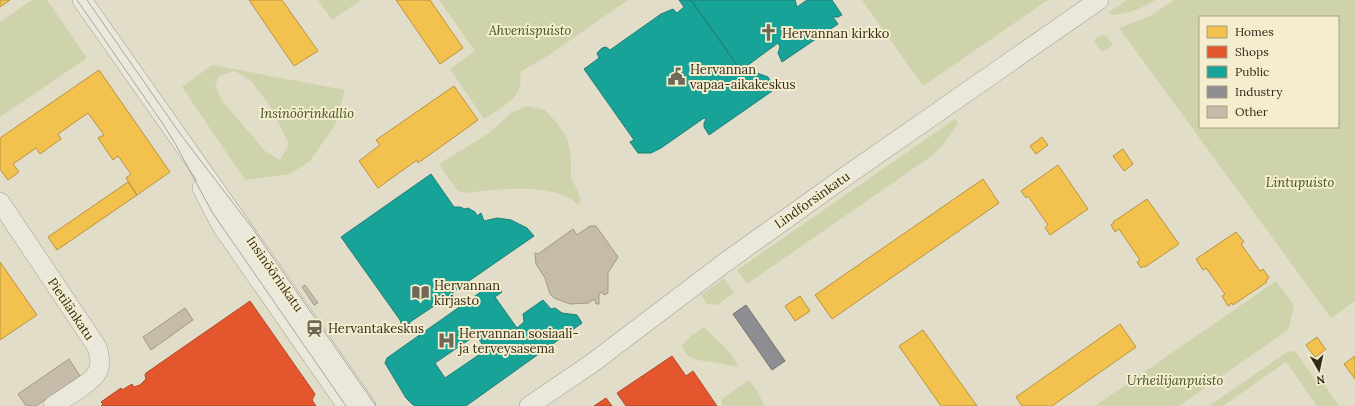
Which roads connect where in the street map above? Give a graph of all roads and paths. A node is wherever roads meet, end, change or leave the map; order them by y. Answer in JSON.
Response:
{"nodes":[{"id":1,"x":82,"y":0,"type":"edge"},
{"id":2,"x":1099,"y":0,"type":"edge"},
{"id":3,"x":182,"y":143,"type":"junction"},
{"id":4,"x":0,"y":202,"type":"edge"},
{"id":5,"x":53,"y":406,"type":"edge"},
{"id":6,"x":347,"y":406,"type":"edge"},
{"id":7,"x":366,"y":406,"type":"edge"},
{"id":8,"x":529,"y":406,"type":"edge"}],
"edges":[{"from":1,"to":3,"type":"street","name":"Insinöörinkatu"},
{"from":2,"to":8,"type":"street","name":"Lindforsinkatu"},
{"from":3,"to":6,"type":"street","name":"Insinöörinkatu"},
{"from":3,"to":7,"type":"street","name":"Insinöörinkatu"},
{"from":4,"to":5,"type":"street","name":"Pietilänkatu"}]}
